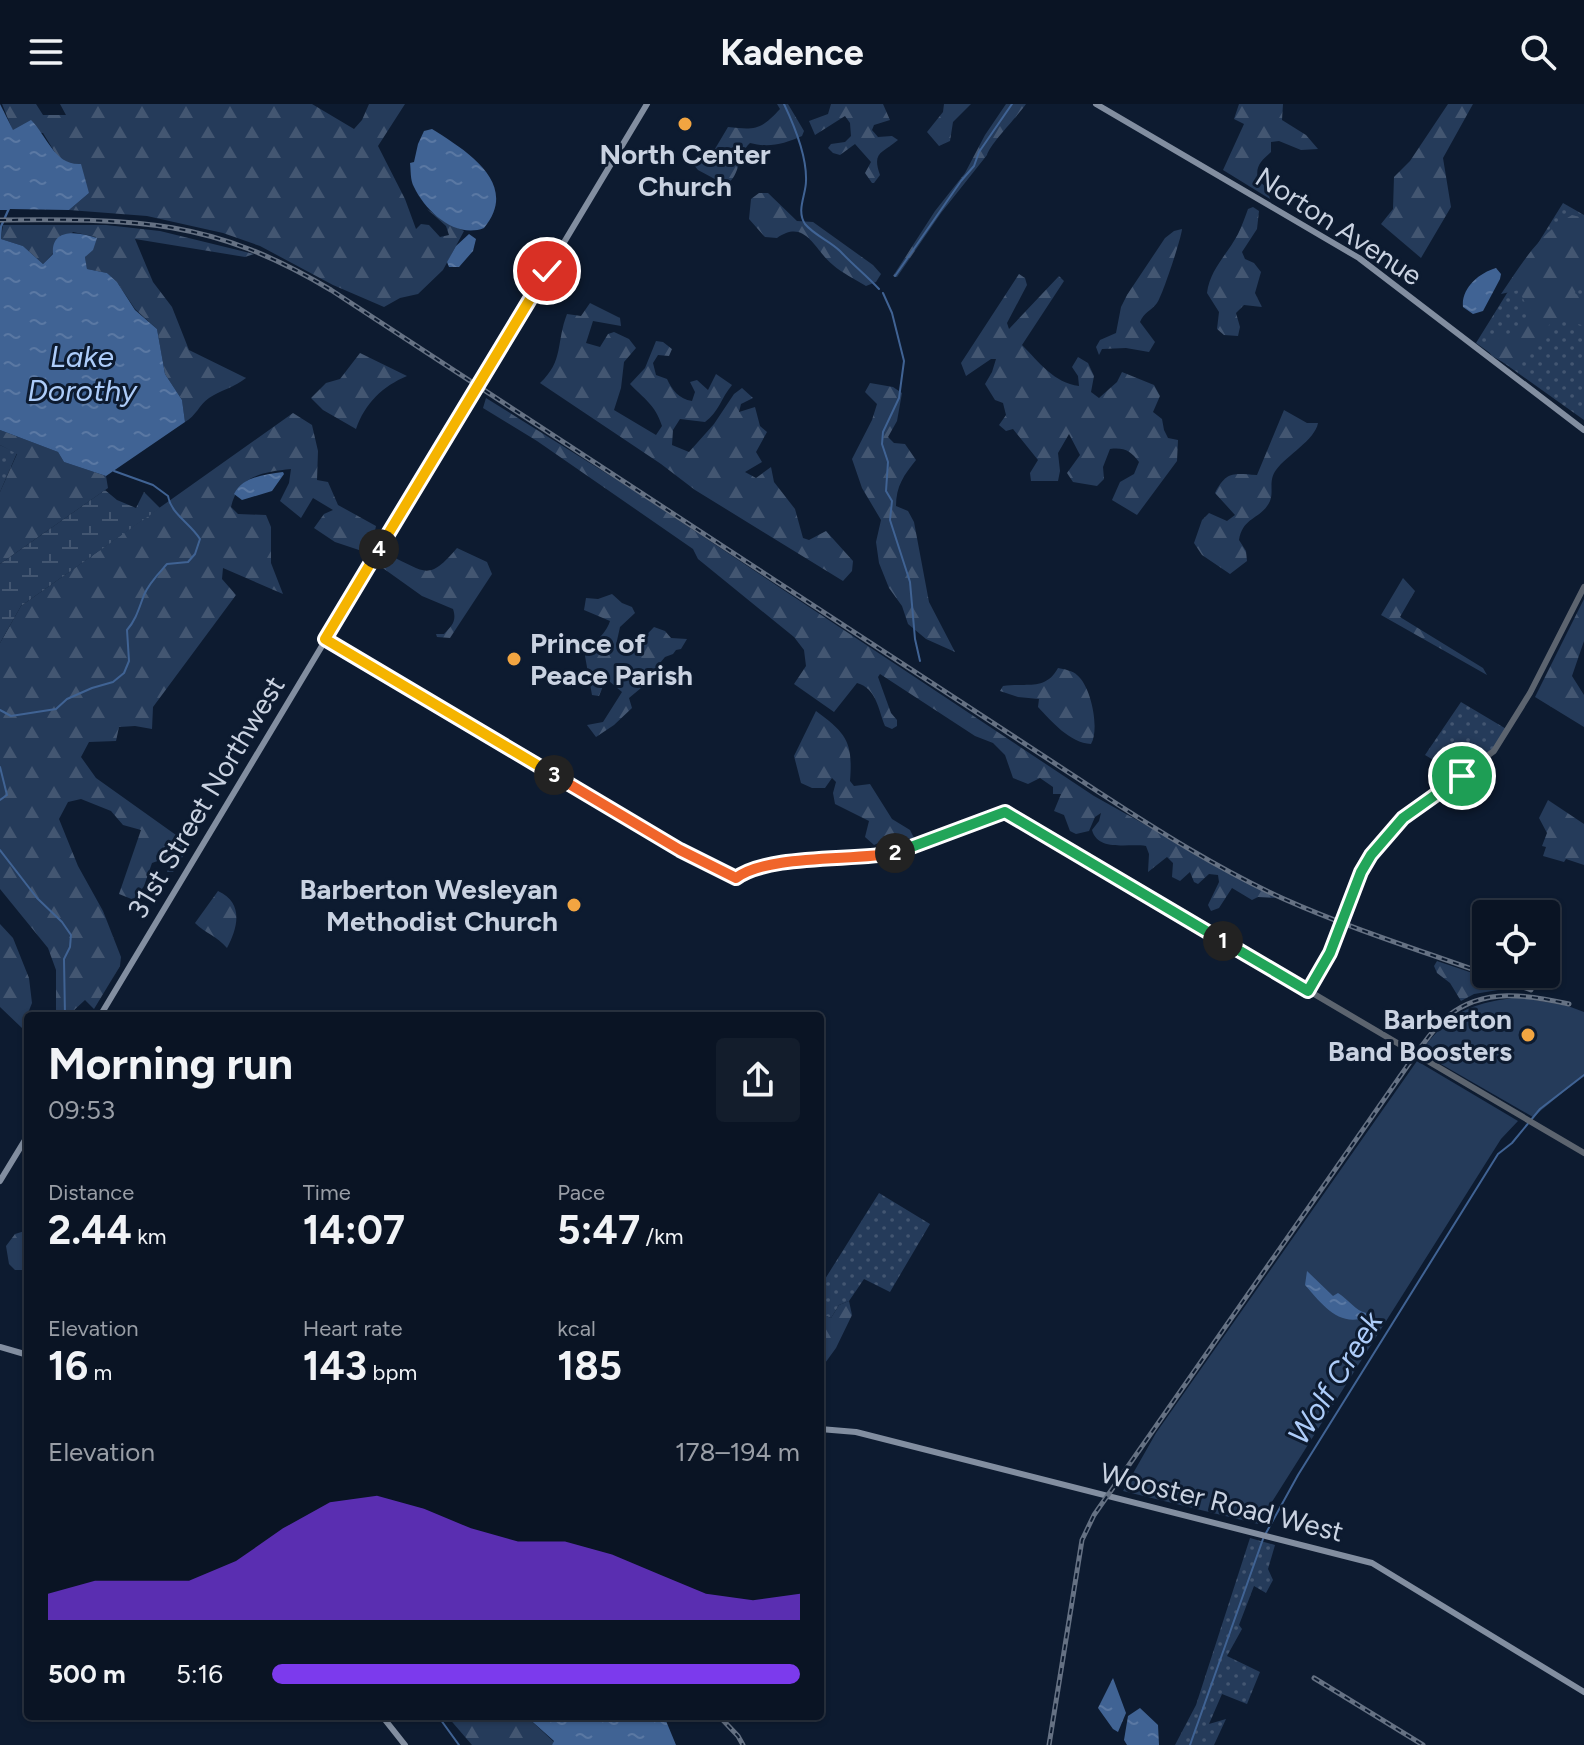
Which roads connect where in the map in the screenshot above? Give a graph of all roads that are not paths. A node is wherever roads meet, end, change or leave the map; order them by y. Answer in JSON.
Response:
{"nodes":[{"id":1,"x":647,"y":104,"type":"edge"},
{"id":2,"x":1096,"y":104,"type":"edge"},
{"id":3,"x":1584,"y":430,"type":"edge"},
{"id":4,"x":1584,"y":587,"type":"edge"},
{"id":5,"x":325,"y":639,"type":"junction"},
{"id":6,"x":1308,"y":991,"type":"junction"},
{"id":7,"x":102,"y":1012,"type":"edge"},
{"id":8,"x":24,"y":1142,"type":"edge"},
{"id":9,"x":1584,"y":1153,"type":"edge"},
{"id":10,"x":0,"y":1181,"type":"edge"},
{"id":11,"x":0,"y":1347,"type":"edge"},
{"id":12,"x":24,"y":1354,"type":"edge"},
{"id":13,"x":824,"y":1429,"type":"edge"},
{"id":14,"x":1584,"y":1692,"type":"edge"},
{"id":15,"x":385,"y":1720,"type":"edge"},
{"id":16,"x":405,"y":1745,"type":"edge"}],
"edges":[{"from":1,"to":5,"type":"main road","name":"31st Street Northwest"},
{"from":2,"to":3,"type":"main road","name":"Norton Avenue"},
{"from":4,"to":6,"type":"street"},
{"from":5,"to":6,"type":"street"},
{"from":5,"to":7,"type":"main road","name":"31st Street Northwest"},
{"from":6,"to":9,"type":"street"},
{"from":8,"to":10,"type":"main road"},
{"from":11,"to":12,"type":"main road"},
{"from":13,"to":14,"type":"main road","name":"Wooster Road West"},
{"from":15,"to":16,"type":"main road"}]}
